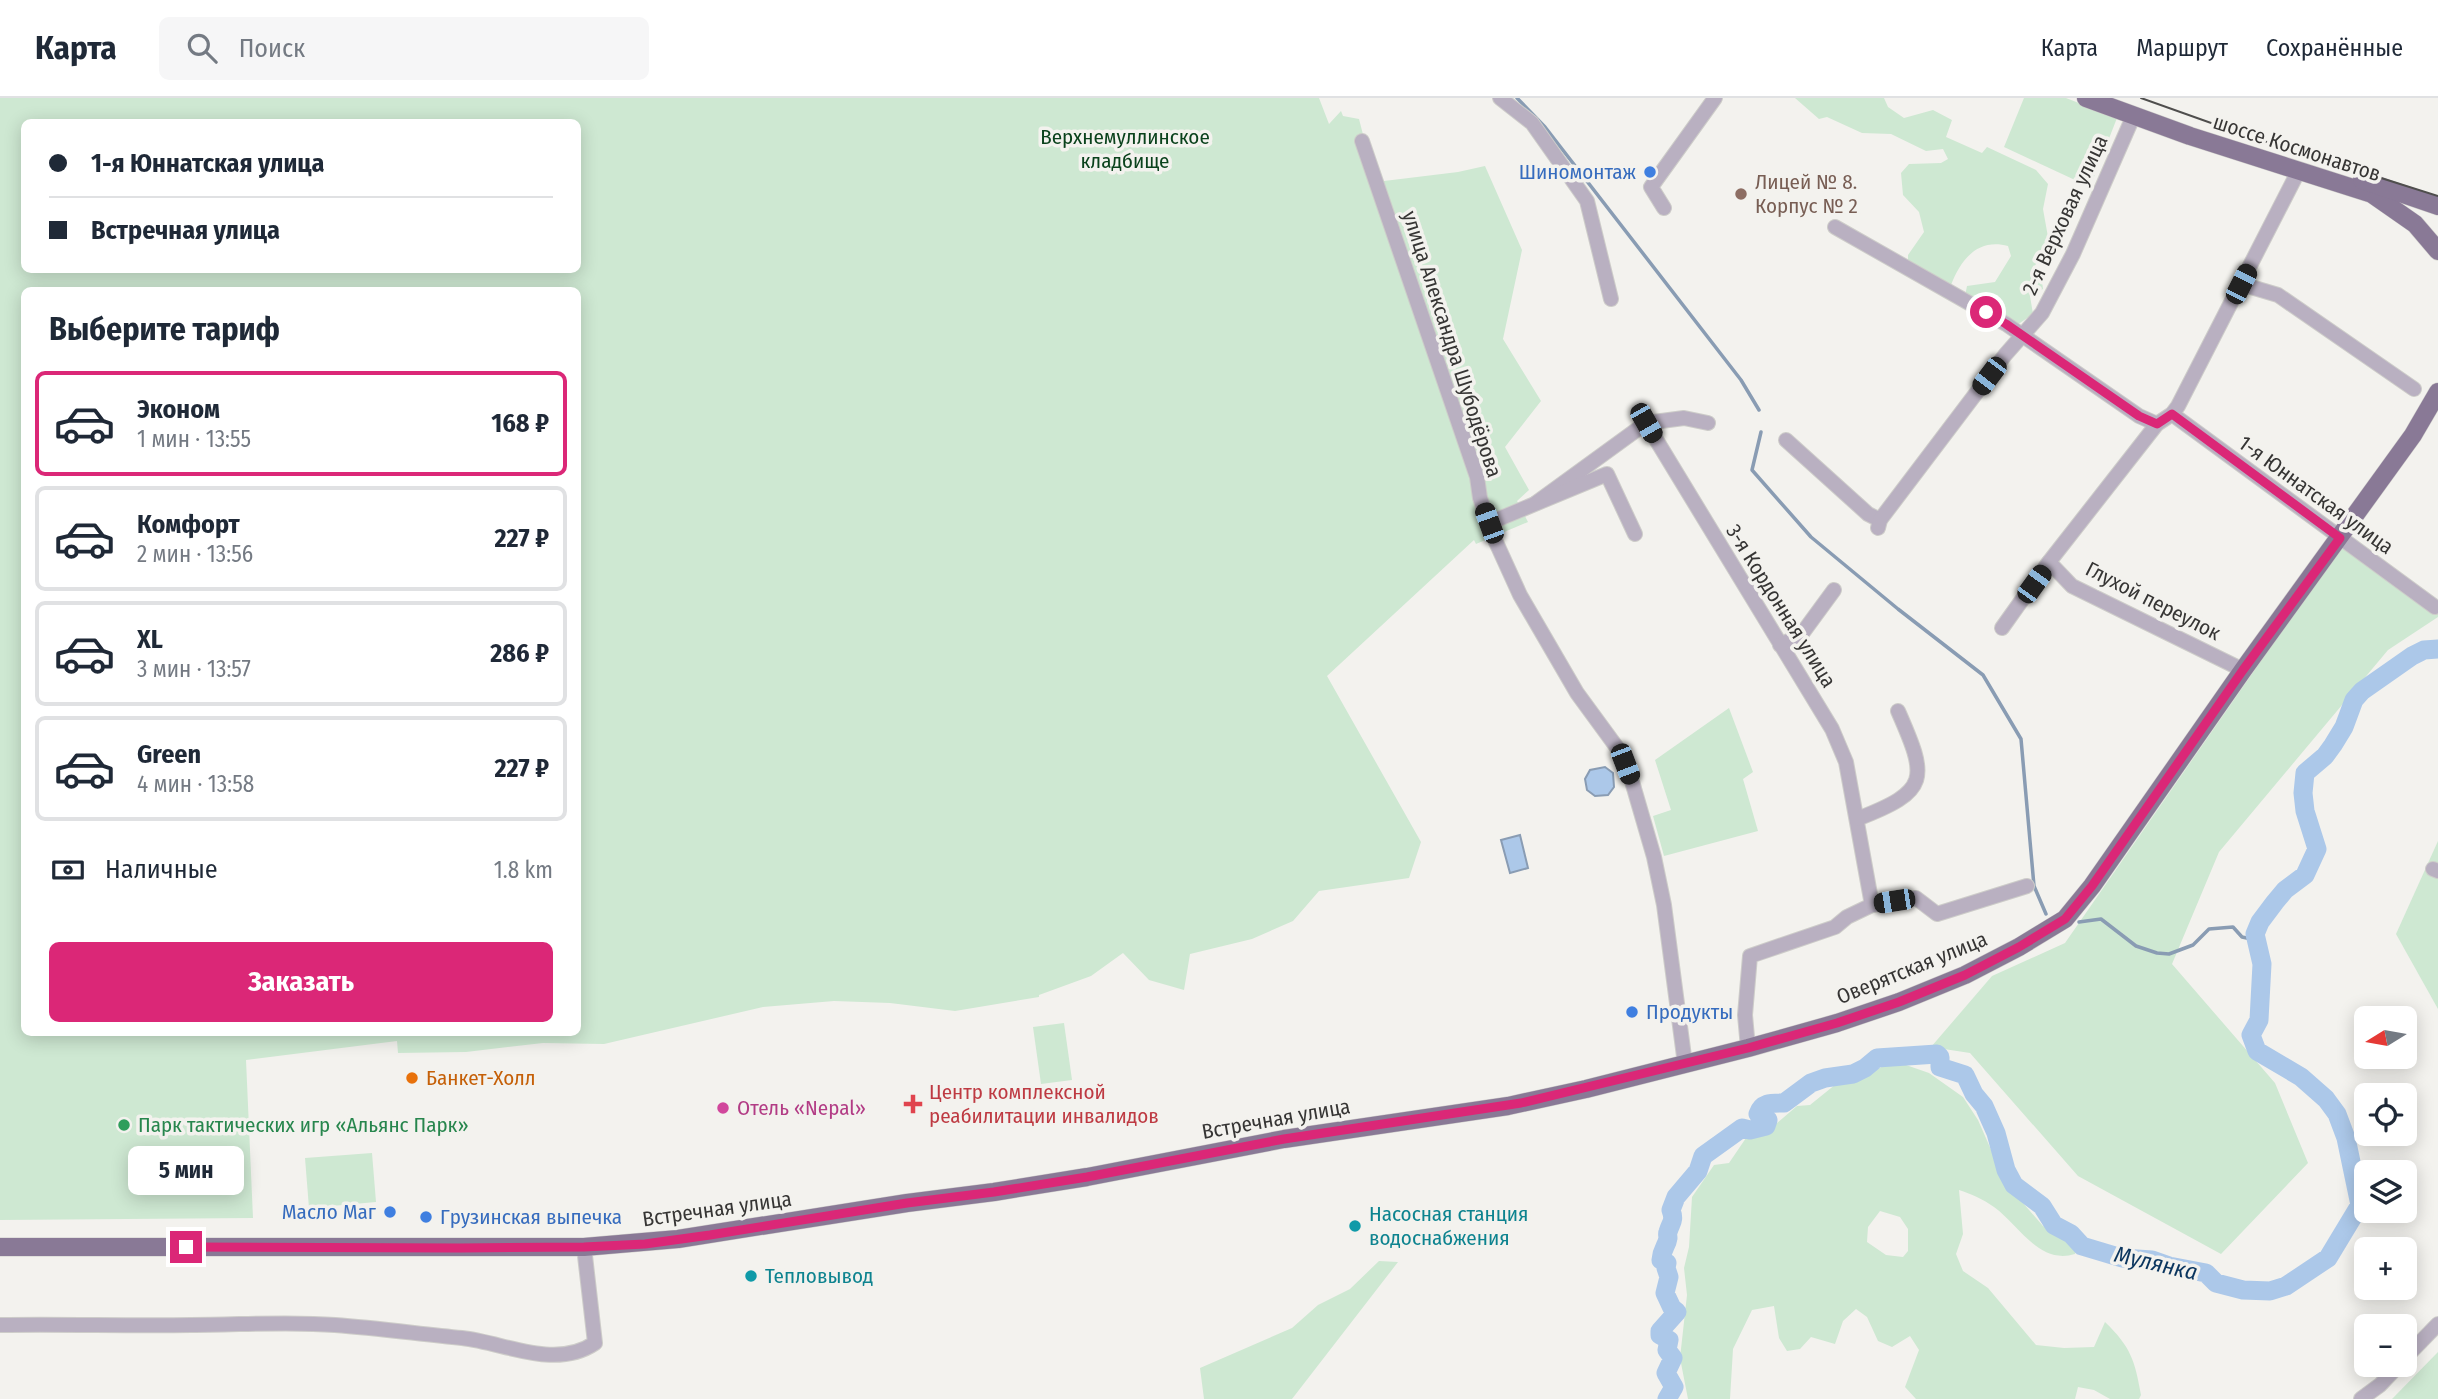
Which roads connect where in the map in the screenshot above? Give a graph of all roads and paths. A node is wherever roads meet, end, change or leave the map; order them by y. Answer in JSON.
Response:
{"nodes":[{"id":1,"x":1500,"y":98,"type":"edge"},
{"id":2,"x":1715,"y":98,"type":"edge"},
{"id":3,"x":2086,"y":98,"type":"edge"},
{"id":4,"x":2115,"y":98,"type":"edge"},
{"id":5,"x":2133,"y":117,"type":"junction"},
{"id":6,"x":1362,"y":141,"type":"dead end"},
{"id":7,"x":2299,"y":170,"type":"junction"},
{"id":8,"x":2438,"y":205,"type":"edge"},
{"id":9,"x":1664,"y":208,"type":"dead end"},
{"id":10,"x":1835,"y":227,"type":"dead end"},
{"id":11,"x":2438,"y":251,"type":"edge"},
{"id":12,"x":2241,"y":284,"type":"junction"},
{"id":13,"x":1611,"y":299,"type":"dead end"},
{"id":14,"x":2023,"y":337,"type":"junction"},
{"id":15,"x":2414,"y":389,"type":"dead end"},
{"id":16,"x":2438,"y":392,"type":"edge"},
{"id":17,"x":2172,"y":414,"type":"junction"},
{"id":18,"x":2438,"y":414,"type":"edge"},
{"id":19,"x":1646,"y":423,"type":"junction"},
{"id":20,"x":1708,"y":423,"type":"dead end"},
{"id":21,"x":2157,"y":424,"type":"junction"},
{"id":22,"x":2413,"y":435,"type":"junction"},
{"id":23,"x":1786,"y":440,"type":"dead end"},
{"id":24,"x":1536,"y":502,"type":"junction"},
{"id":25,"x":1489,"y":523,"type":"junction"},
{"id":26,"x":1635,"y":534,"type":"dead end"},
{"id":27,"x":2340,"y":538,"type":"junction"},
{"id":28,"x":2049,"y":562,"type":"junction"},
{"id":29,"x":1834,"y":590,"type":"dead end"},
{"id":30,"x":2435,"y":607,"type":"dead end"},
{"id":31,"x":2002,"y":628,"type":"dead end"},
{"id":32,"x":1780,"y":645,"type":"junction"},
{"id":33,"x":2243,"y":670,"type":"junction"},
{"id":34,"x":1898,"y":711,"type":"dead end"},
{"id":35,"x":1857,"y":820,"type":"junction"},
{"id":36,"x":2027,"y":886,"type":"dead end"},
{"id":37,"x":1872,"y":905,"type":"junction"},
{"id":38,"x":1748,"y":1048,"type":"junction"},
{"id":39,"x":1685,"y":1064,"type":"junction"},
{"id":40,"x":1432,"y":1117,"type":"joint"},
{"id":41,"x":0,"y":1247,"type":"edge"},
{"id":42,"x":584,"y":1247,"type":"junction"},
{"id":43,"x":2438,"y":1324,"type":"edge"},
{"id":44,"x":0,"y":1325,"type":"edge"},
{"id":45,"x":2417,"y":1346,"type":"edge"},
{"id":46,"x":2388,"y":1377,"type":"edge"},
{"id":47,"x":2361,"y":1399,"type":"edge"}],
"edges":[{"from":1,"to":13,"type":"street"},
{"from":2,"to":9,"type":"street"},
{"from":3,"to":5,"type":"main road","name":"шоссе Космонавтов"},
{"from":4,"to":8,"type":"main road","name":"шоссе Космонавтов"},
{"from":5,"to":7,"type":"main road","name":"шоссе Космонавтов"},
{"from":5,"to":14,"type":"street","name":"2-я Верховая улица"},
{"from":6,"to":25,"type":"street","name":"улица Александра Шубодёрова"},
{"from":7,"to":11,"type":"main road","name":"шоссе Космонавтов"},
{"from":7,"to":12,"type":"street"},
{"from":10,"to":14,"type":"street"},
{"from":12,"to":15,"type":"street"},
{"from":12,"to":17,"type":"street"},
{"from":14,"to":21,"type":"street"},
{"from":14,"to":23,"type":"street","name":"2-я Верховая улица"},
{"from":16,"to":22,"type":"main road","name":"Оверятская улица"},
{"from":17,"to":21,"type":"street"},
{"from":17,"to":27,"type":"street","name":"1-я Юннатская улица"},
{"from":18,"to":22,"type":"main road","name":"Оверятская улица"},
{"from":19,"to":20,"type":"street"},
{"from":19,"to":24,"type":"street"},
{"from":19,"to":32,"type":"street","name":"3-я Кордонная улица"},
{"from":21,"to":28,"type":"street"},
{"from":22,"to":27,"type":"main road","name":"Оверятская улица"},
{"from":24,"to":25,"type":"street"},
{"from":24,"to":26,"type":"street"},
{"from":25,"to":39,"type":"street","name":"улица Александра Шубодёрова"},
{"from":27,"to":30,"type":"street","name":"1-я Юннатская улица"},
{"from":27,"to":33,"type":"main road","name":"Оверятская улица"},
{"from":28,"to":31,"type":"street"},
{"from":28,"to":33,"type":"street","name":"Глухой переулок"},
{"from":29,"to":32,"type":"street"},
{"from":32,"to":35,"type":"street","name":"3-я Кордонная улица"},
{"from":33,"to":38,"type":"main road","name":"Оверятская улица"},
{"from":34,"to":35,"type":"street"},
{"from":35,"to":37,"type":"street","name":"3-я Кордонная улица"},
{"from":36,"to":37,"type":"street"},
{"from":37,"to":38,"type":"street"},
{"from":38,"to":39,"type":"main road","name":"Оверятская улица"},
{"from":39,"to":40,"type":"main road","name":"Оверятская улица"},
{"from":40,"to":42,"type":"main road","name":"Встречная улица"},
{"from":41,"to":42,"type":"main road","name":"Встречная улица"},
{"from":42,"to":44,"type":"street"},
{"from":43,"to":45,"type":"street"},
{"from":46,"to":47,"type":"street"}]}
